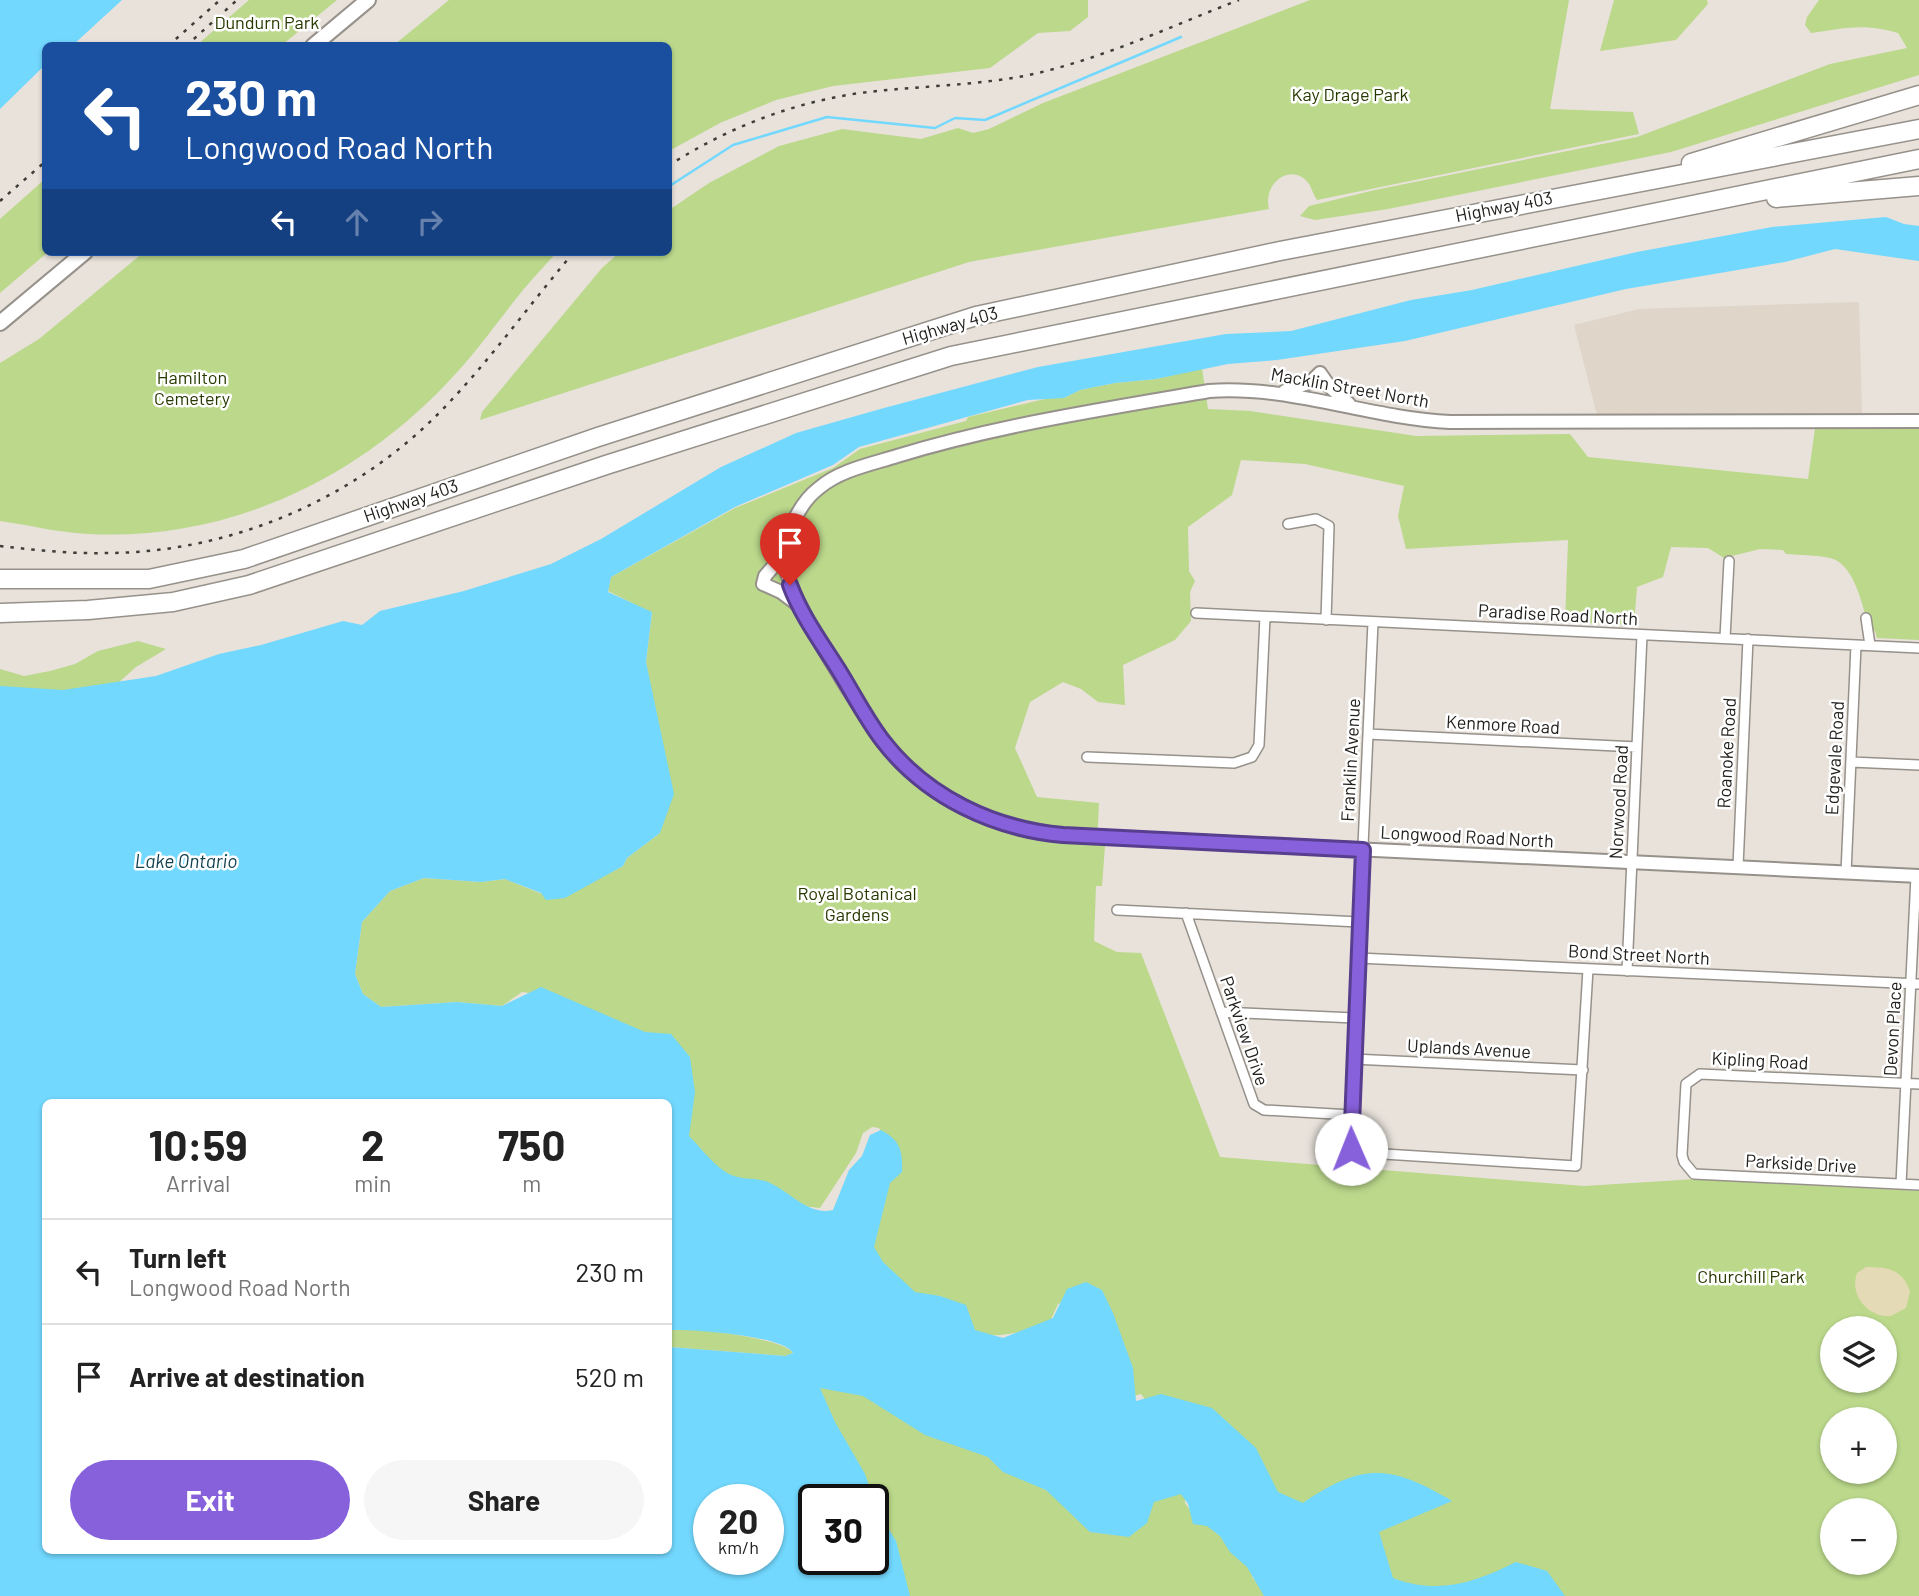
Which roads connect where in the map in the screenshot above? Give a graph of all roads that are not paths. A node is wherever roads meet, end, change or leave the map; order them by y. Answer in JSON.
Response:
{"nodes":[{"id":1,"x":368,"y":0,"type":"edge"},
{"id":2,"x":318,"y":42,"type":"edge"},
{"id":3,"x":1919,"y":95,"type":"edge"},
{"id":4,"x":1919,"y":129,"type":"edge"},
{"id":5,"x":1919,"y":159,"type":"edge"},
{"id":6,"x":1919,"y":186,"type":"edge"},
{"id":7,"x":1611,"y":187,"type":"junction"},
{"id":8,"x":1717,"y":202,"type":"junction"},
{"id":9,"x":80,"y":256,"type":"edge"},
{"id":10,"x":0,"y":323,"type":"edge"},
{"id":11,"x":1282,"y":392,"type":"junction"},
{"id":12,"x":1355,"y":408,"type":"junction"},
{"id":13,"x":1919,"y":421,"type":"edge"},
{"id":14,"x":1288,"y":524,"type":"dead end"},
{"id":15,"x":786,"y":551,"type":"junction"},
{"id":16,"x":1729,"y":561,"type":"dead end"},
{"id":17,"x":0,"y":579,"type":"edge"},
{"id":18,"x":800,"y":606,"type":"junction"},
{"id":19,"x":0,"y":613,"type":"edge"},
{"id":20,"x":1196,"y":613,"type":"dead end"},
{"id":21,"x":1265,"y":617,"type":"junction"},
{"id":22,"x":1866,"y":618,"type":"dead end"},
{"id":23,"x":1326,"y":620,"type":"junction"},
{"id":24,"x":1373,"y":622,"type":"junction"},
{"id":25,"x":1642,"y":635,"type":"junction"},
{"id":26,"x":1725,"y":638,"type":"junction"},
{"id":27,"x":1748,"y":639,"type":"junction"},
{"id":28,"x":1856,"y":645,"type":"junction"},
{"id":29,"x":1870,"y":645,"type":"junction"},
{"id":30,"x":1919,"y":648,"type":"edge"},
{"id":31,"x":1368,"y":734,"type":"junction"},
{"id":32,"x":1637,"y":747,"type":"junction"},
{"id":33,"x":1087,"y":757,"type":"dead end"},
{"id":34,"x":1851,"y":762,"type":"junction"},
{"id":35,"x":1919,"y":765,"type":"edge"},
{"id":36,"x":1363,"y":850,"type":"junction"},
{"id":37,"x":1632,"y":862,"type":"junction"},
{"id":38,"x":1738,"y":867,"type":"junction"},
{"id":39,"x":1846,"y":873,"type":"junction"},
{"id":40,"x":1917,"y":876,"type":"edge"},
{"id":41,"x":1117,"y":910,"type":"dead end"},
{"id":42,"x":1186,"y":914,"type":"junction"},
{"id":43,"x":1359,"y":922,"type":"junction"},
{"id":44,"x":1358,"y":958,"type":"junction"},
{"id":45,"x":1588,"y":969,"type":"junction"},
{"id":46,"x":1627,"y":971,"type":"junction"},
{"id":47,"x":1915,"y":984,"type":"edge"},
{"id":48,"x":1221,"y":1012,"type":"junction"},
{"id":49,"x":1355,"y":1018,"type":"junction"},
{"id":50,"x":1353,"y":1059,"type":"junction"},
{"id":51,"x":1583,"y":1070,"type":"junction"},
{"id":52,"x":1906,"y":1084,"type":"junction"},
{"id":53,"x":1919,"y":1084,"type":"edge"},
{"id":54,"x":1350,"y":1115,"type":"junction"},
{"id":55,"x":1686,"y":1165,"type":"joint"},
{"id":56,"x":1902,"y":1184,"type":"junction"},
{"id":57,"x":1919,"y":1185,"type":"edge"}],
"edges":[{"from":1,"to":2,"type":"main road"},
{"from":3,"to":7,"type":"highway"},
{"from":4,"to":7,"type":"highway","name":"Highway 403"},
{"from":5,"to":8,"type":"highway","name":"Highway 403"},
{"from":6,"to":8,"type":"highway"},
{"from":7,"to":17,"type":"highway","name":"Highway 403"},
{"from":8,"to":19,"type":"highway","name":"Highway 403"},
{"from":9,"to":10,"type":"main road"},
{"from":11,"to":12,"type":"street","name":"Macklin Street North"},
{"from":11,"to":12,"type":"street"},
{"from":11,"to":15,"type":"street","name":"Macklin Street North"},
{"from":12,"to":13,"type":"street","name":"Macklin Street North"},
{"from":14,"to":23,"type":"street"},
{"from":15,"to":18,"type":"street","name":"Longwood Road North"},
{"from":15,"to":18,"type":"street"},
{"from":16,"to":26,"type":"street"},
{"from":18,"to":36,"type":"street","name":"Longwood Road North"},
{"from":20,"to":21,"type":"street","name":"Paradise Road North"},
{"from":21,"to":23,"type":"street","name":"Paradise Road North"},
{"from":21,"to":33,"type":"street"},
{"from":22,"to":29,"type":"street"},
{"from":23,"to":24,"type":"street","name":"Paradise Road North"},
{"from":24,"to":25,"type":"street","name":"Paradise Road North"},
{"from":24,"to":31,"type":"street","name":"Franklin Avenue"},
{"from":25,"to":26,"type":"street","name":"Paradise Road North"},
{"from":25,"to":32,"type":"street","name":"Norwood Road"},
{"from":26,"to":27,"type":"street","name":"Paradise Road North"},
{"from":27,"to":28,"type":"street","name":"Paradise Road North"},
{"from":27,"to":38,"type":"street","name":"Roanoke Road"},
{"from":28,"to":29,"type":"street","name":"Paradise Road North"},
{"from":28,"to":34,"type":"street","name":"Edgevale Road"},
{"from":29,"to":30,"type":"street","name":"Paradise Road North"},
{"from":31,"to":32,"type":"street","name":"Kenmore Road"},
{"from":31,"to":36,"type":"street","name":"Franklin Avenue"},
{"from":32,"to":37,"type":"street","name":"Norwood Road"},
{"from":34,"to":35,"type":"street"},
{"from":34,"to":39,"type":"street","name":"Edgevale Road"},
{"from":36,"to":37,"type":"street","name":"Longwood Road North"},
{"from":36,"to":43,"type":"street","name":"Franklin Avenue"},
{"from":37,"to":38,"type":"street","name":"Longwood Road North"},
{"from":37,"to":46,"type":"street","name":"Norwood Road"},
{"from":38,"to":39,"type":"street","name":"Longwood Road North"},
{"from":39,"to":40,"type":"street","name":"Longwood Road North"},
{"from":40,"to":47,"type":"street","name":"Devon Place"},
{"from":41,"to":42,"type":"street"},
{"from":42,"to":43,"type":"street"},
{"from":42,"to":48,"type":"street","name":"Parkview Drive"},
{"from":43,"to":44,"type":"street","name":"Franklin Avenue"},
{"from":44,"to":45,"type":"street","name":"Bond Street North"},
{"from":44,"to":49,"type":"street","name":"Franklin Avenue"},
{"from":45,"to":46,"type":"street","name":"Bond Street North"},
{"from":45,"to":51,"type":"street"},
{"from":46,"to":47,"type":"street","name":"Bond Street North"},
{"from":47,"to":52,"type":"street","name":"Devon Place"},
{"from":48,"to":49,"type":"street"},
{"from":48,"to":54,"type":"street","name":"Parkview Drive"},
{"from":49,"to":50,"type":"street","name":"Franklin Avenue"},
{"from":50,"to":51,"type":"street","name":"Uplands Avenue"},
{"from":50,"to":54,"type":"street","name":"Franklin Avenue"},
{"from":51,"to":54,"type":"street","name":"Franklin Avenue"},
{"from":52,"to":53,"type":"street","name":"Kipling Road"},
{"from":52,"to":55,"type":"street","name":"Kipling Road"},
{"from":52,"to":56,"type":"street","name":"Devon Place"},
{"from":55,"to":56,"type":"street","name":"Parkside Drive"},
{"from":56,"to":57,"type":"street","name":"Parkside Drive"}]}
